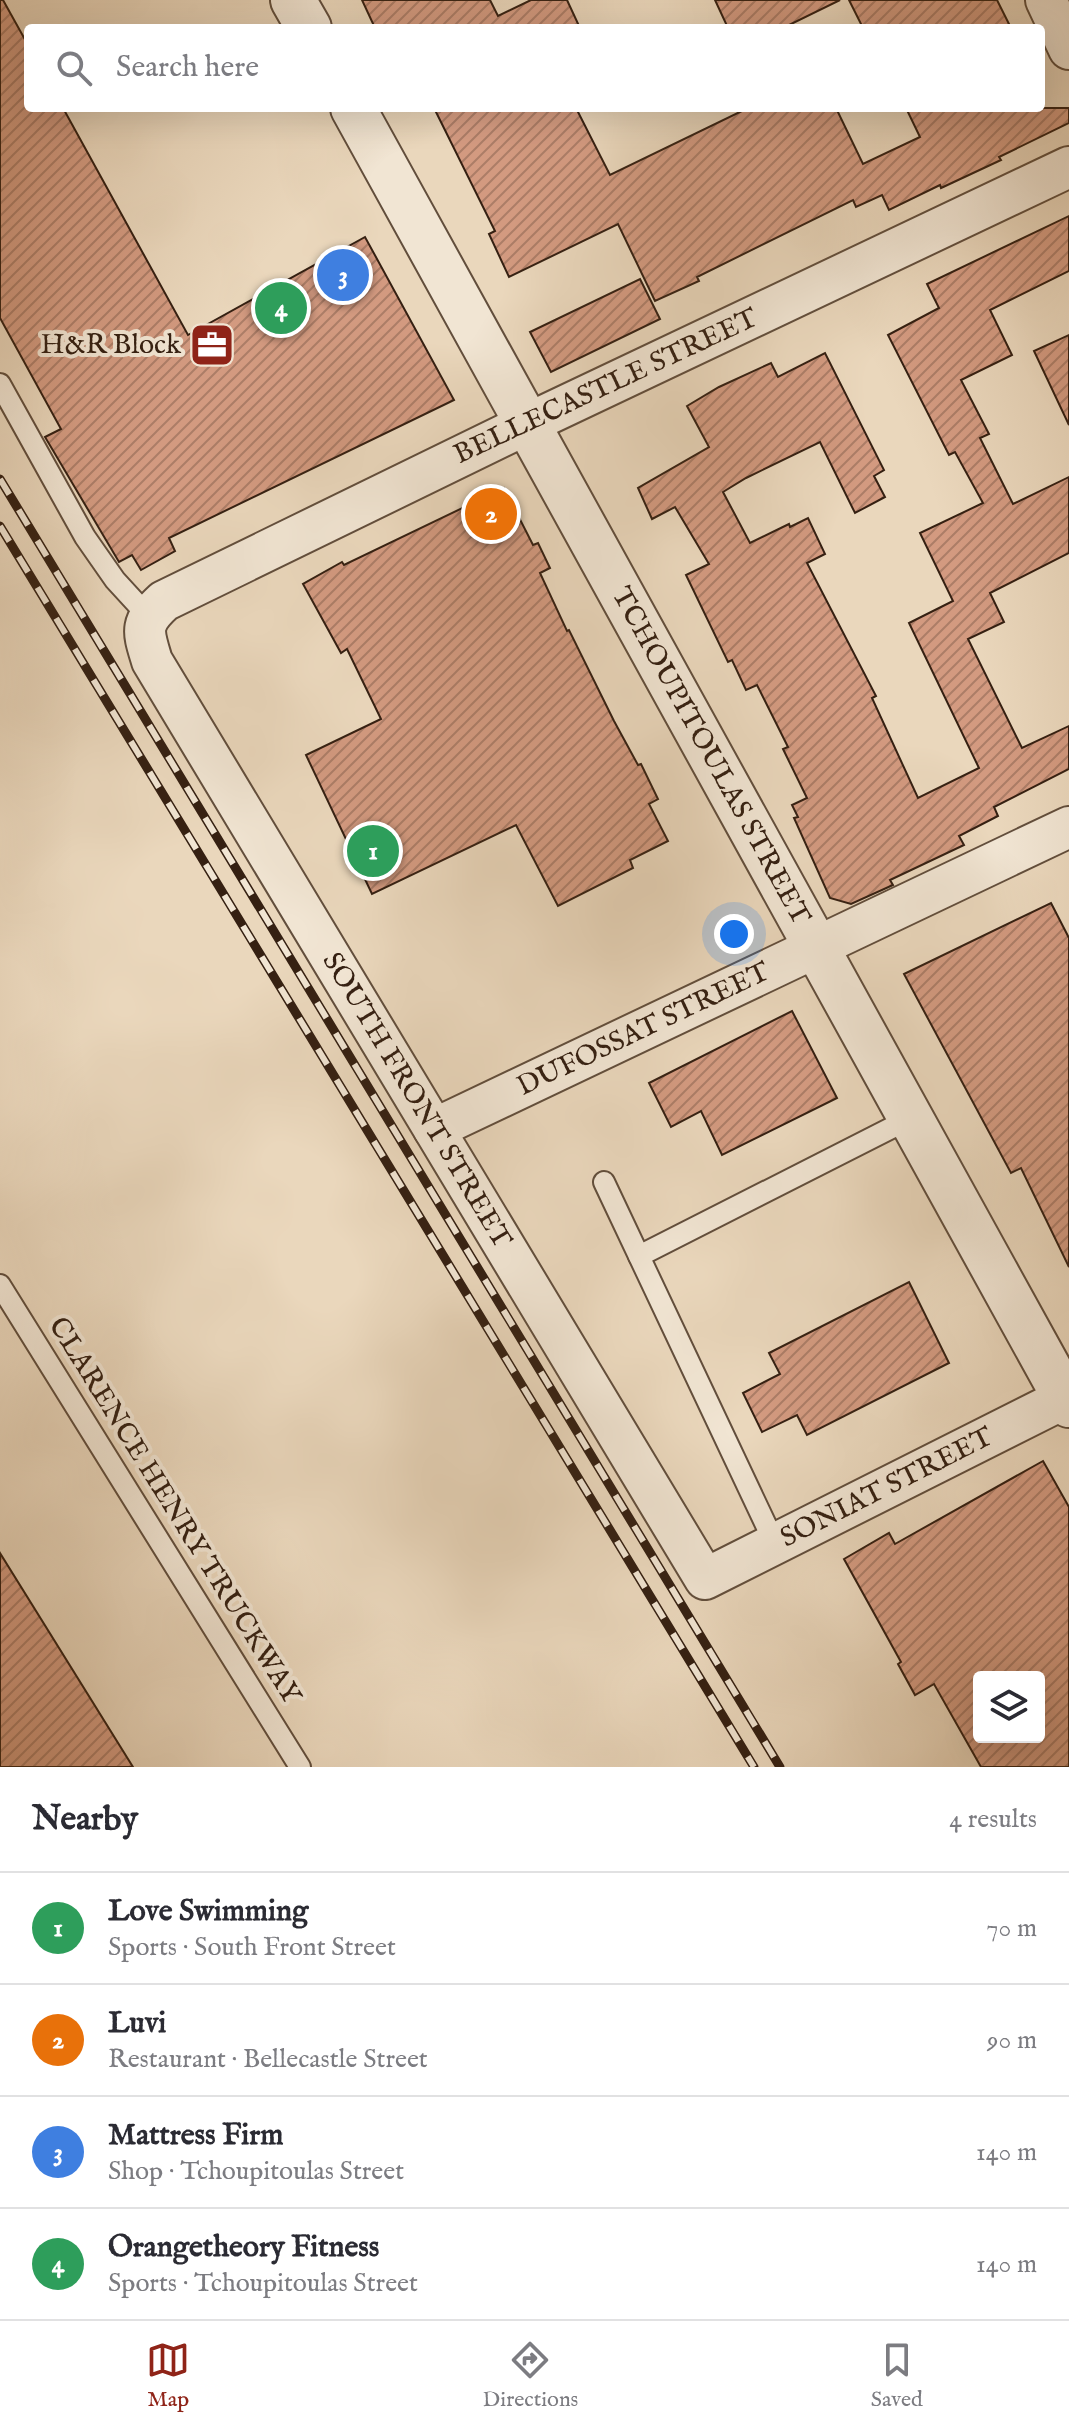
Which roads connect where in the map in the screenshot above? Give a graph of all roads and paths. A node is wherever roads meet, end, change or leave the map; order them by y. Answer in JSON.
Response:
{"nodes":[{"id":1,"x":293,"y":0,"type":"edge"},
{"id":2,"x":1046,"y":0,"type":"edge"},
{"id":3,"x":307,"y":24,"type":"edge"},
{"id":4,"x":1069,"y":49,"type":"edge"},
{"id":5,"x":355,"y":112,"type":"edge"},
{"id":6,"x":1069,"y":167,"type":"edge"},
{"id":7,"x":0,"y":384,"type":"edge"},
{"id":8,"x":527,"y":424,"type":"junction"},
{"id":9,"x":148,"y":616,"type":"junction"},
{"id":10,"x":1069,"y":827,"type":"edge"},
{"id":11,"x":814,"y":947,"type":"junction"},
{"id":12,"x":909,"y":1119,"type":"junction"},
{"id":13,"x":434,"y":1129,"type":"junction"},
{"id":14,"x":604,"y":1182,"type":"dead end"},
{"id":15,"x":639,"y":1256,"type":"junction"},
{"id":16,"x":0,"y":1285,"type":"edge"},
{"id":17,"x":1068,"y":1399,"type":"edge"},
{"id":18,"x":775,"y":1544,"type":"junction"},
{"id":19,"x":705,"y":1579,"type":"joint"},
{"id":20,"x":300,"y":1767,"type":"edge"}],
"edges":[{"from":1,"to":3,"type":"street"},
{"from":2,"to":4,"type":"street"},
{"from":5,"to":8,"type":"street","name":"TCHOUPITOULAS STREET"},
{"from":6,"to":8,"type":"street","name":"BELLECASTLE STREET"},
{"from":7,"to":9,"type":"lane"},
{"from":8,"to":9,"type":"street","name":"BELLECASTLE STREET"},
{"from":8,"to":11,"type":"street","name":"TCHOUPITOULAS STREET"},
{"from":9,"to":13,"type":"street","name":"SOUTH FRONT STREET"},
{"from":10,"to":11,"type":"street","name":"DUFOSSAT STREET"},
{"from":11,"to":12,"type":"street","name":"TCHOUPITOULAS STREET"},
{"from":11,"to":13,"type":"street","name":"DUFOSSAT STREET"},
{"from":12,"to":15,"type":"lane"},
{"from":12,"to":17,"type":"street","name":"TCHOUPITOULAS STREET"},
{"from":13,"to":19,"type":"street","name":"SOUTH FRONT STREET"},
{"from":14,"to":15,"type":"lane"},
{"from":15,"to":18,"type":"lane"},
{"from":16,"to":20,"type":"lane","name":"CLARENCE HENRY TRUCKWAY"},
{"from":17,"to":18,"type":"street","name":"SONIAT STREET"},
{"from":18,"to":19,"type":"street","name":"SONIAT STREET"}]}
